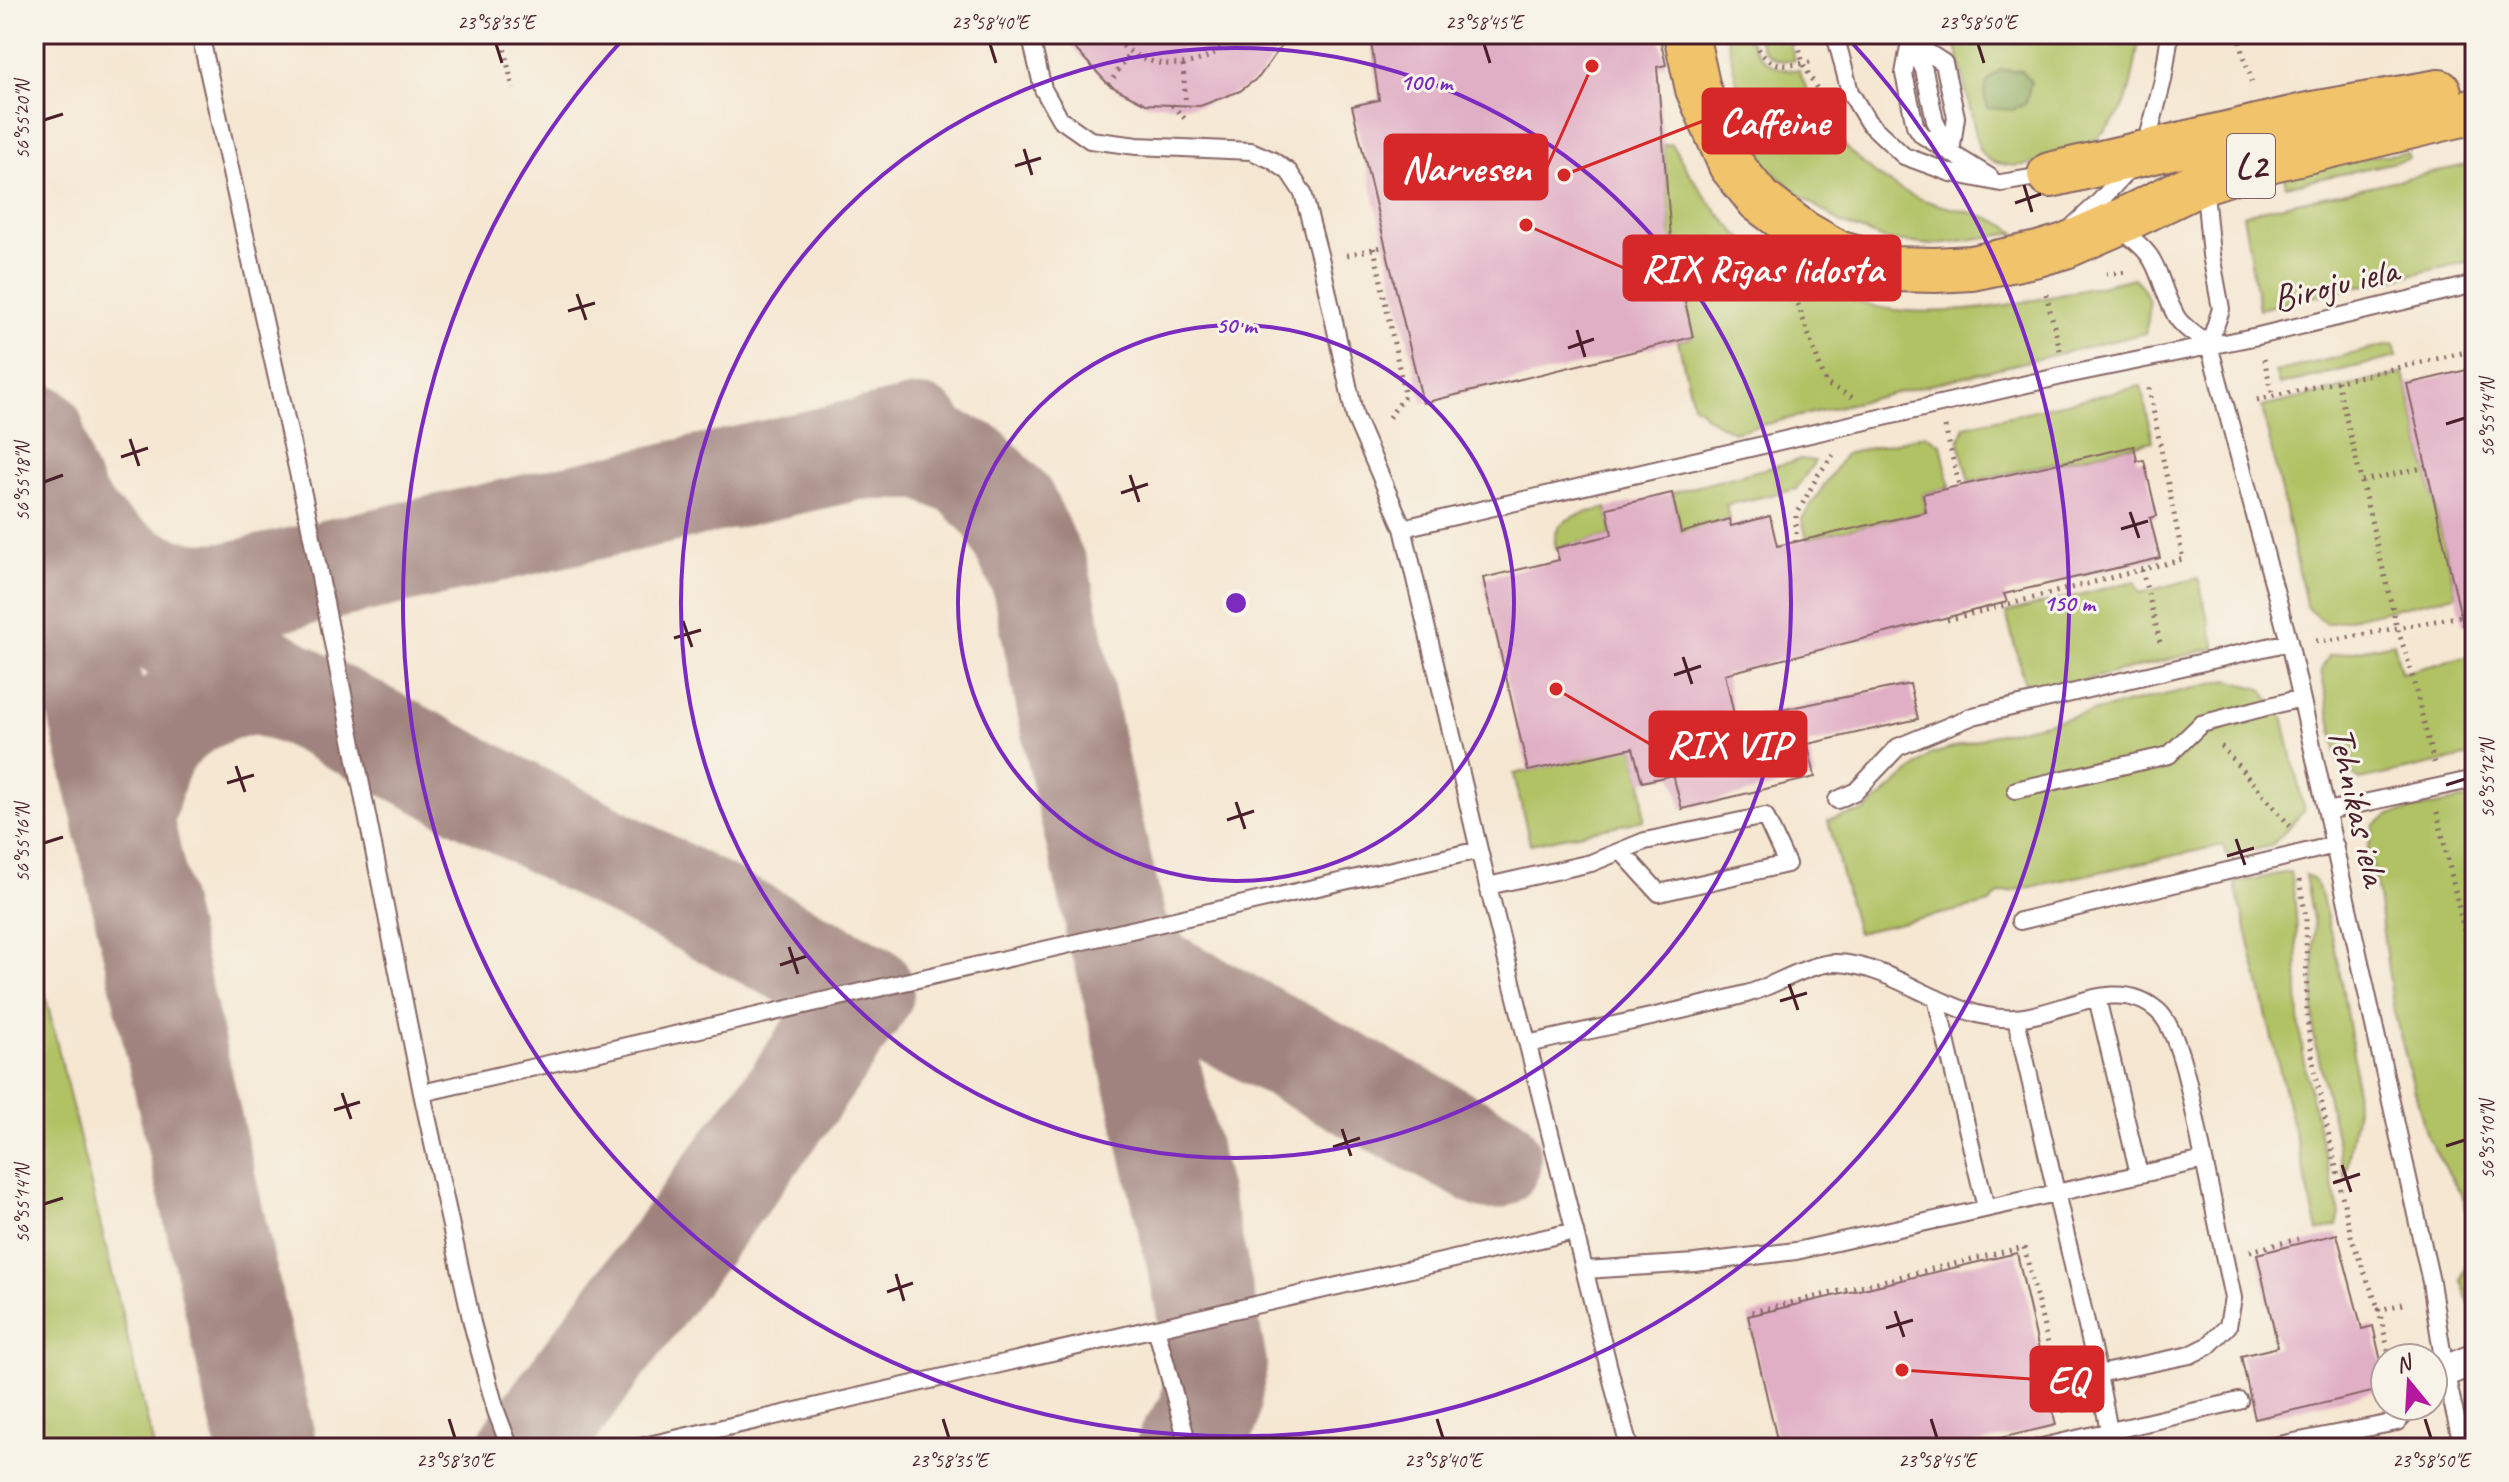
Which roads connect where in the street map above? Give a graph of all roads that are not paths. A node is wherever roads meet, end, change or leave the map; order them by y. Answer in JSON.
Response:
{"nodes":[{"id":1,"x":200,"y":34,"type":"edge"},
{"id":2,"x":1030,"y":34,"type":"edge"},
{"id":3,"x":1686,"y":34,"type":"edge"},
{"id":4,"x":1835,"y":34,"type":"edge"},
{"id":5,"x":2170,"y":34,"type":"edge"},
{"id":6,"x":1909,"y":38,"type":"edge"},
{"id":7,"x":2475,"y":88,"type":"edge"},
{"id":8,"x":2475,"y":111,"type":"edge"},
{"id":9,"x":2144,"y":152,"type":"junction"},
{"id":10,"x":1951,"y":153,"type":"junction"},
{"id":11,"x":2050,"y":175,"type":"joint"},
{"id":12,"x":2204,"y":181,"type":"junction"},
{"id":13,"x":2001,"y":183,"type":"junction"},
{"id":14,"x":2113,"y":225,"type":"junction"},
{"id":15,"x":2041,"y":269,"type":"junction"},
{"id":16,"x":2475,"y":284,"type":"edge"},
{"id":17,"x":2209,"y":345,"type":"junction"},
{"id":18,"x":1403,"y":528,"type":"junction"},
{"id":19,"x":2289,"y":642,"type":"junction"},
{"id":20,"x":2301,"y":698,"type":"junction"},
{"id":21,"x":2475,"y":779,"type":"edge"},
{"id":22,"x":2016,"y":790,"type":"dead end"},
{"id":23,"x":1837,"y":800,"type":"dead end"},
{"id":24,"x":2327,"y":811,"type":"junction"},
{"id":25,"x":2335,"y":845,"type":"junction"},
{"id":26,"x":1479,"y":850,"type":"junction"},
{"id":27,"x":1622,"y":852,"type":"junction"},
{"id":28,"x":1488,"y":886,"type":"junction"},
{"id":29,"x":2020,"y":921,"type":"dead end"},
{"id":30,"x":1936,"y":998,"type":"junction"},
{"id":31,"x":2097,"y":998,"type":"junction"},
{"id":32,"x":2016,"y":1019,"type":"junction"},
{"id":33,"x":1528,"y":1044,"type":"junction"},
{"id":34,"x":422,"y":1093,"type":"junction"},
{"id":35,"x":2204,"y":1160,"type":"junction"},
{"id":36,"x":2139,"y":1174,"type":"junction"},
{"id":37,"x":2057,"y":1193,"type":"junction"},
{"id":38,"x":1986,"y":1208,"type":"junction"},
{"id":39,"x":1575,"y":1231,"type":"junction"},
{"id":40,"x":1585,"y":1270,"type":"junction"},
{"id":41,"x":1156,"y":1328,"type":"junction"},
{"id":42,"x":2436,"y":1342,"type":"edge"},
{"id":43,"x":2475,"y":1359,"type":"edge"},
{"id":44,"x":2449,"y":1372,"type":"edge"},
{"id":45,"x":2098,"y":1374,"type":"junction"},
{"id":46,"x":2239,"y":1401,"type":"dead end"},
{"id":47,"x":2449,"y":1407,"type":"edge"},
{"id":48,"x":2397,"y":1422,"type":"edge"},
{"id":49,"x":2109,"y":1431,"type":"junction"},
{"id":50,"x":510,"y":1448,"type":"edge"},
{"id":51,"x":636,"y":1448,"type":"edge"},
{"id":52,"x":1189,"y":1448,"type":"edge"},
{"id":53,"x":1629,"y":1448,"type":"edge"},
{"id":54,"x":2038,"y":1448,"type":"edge"},
{"id":55,"x":2264,"y":1448,"type":"edge"},
{"id":56,"x":2463,"y":1448,"type":"edge"}],
"edges":[{"from":1,"to":34,"type":"lane"},
{"from":2,"to":18,"type":"lane"},
{"from":3,"to":15,"type":"main road"},
{"from":4,"to":13,"type":"lane"},
{"from":5,"to":9,"type":"lane"},
{"from":6,"to":10,"type":"lane"},
{"from":6,"to":10,"type":"lane"},
{"from":7,"to":9,"type":"main road"},
{"from":8,"to":12,"type":"main road","number":"L2"},
{"from":9,"to":11,"type":"main road"},
{"from":9,"to":15,"type":"lane"},
{"from":10,"to":13,"type":"lane"},
{"from":11,"to":13,"type":"lane"},
{"from":12,"to":14,"type":"main road","number":"L2"},
{"from":12,"to":17,"type":"lane"},
{"from":14,"to":15,"type":"main road","number":"L2"},
{"from":14,"to":17,"type":"lane"},
{"from":16,"to":17,"type":"lane","name":"Biroju iela"},
{"from":17,"to":18,"type":"lane","name":"Biroju iela"},
{"from":17,"to":19,"type":"lane","name":"Tehnikas iela"},
{"from":18,"to":26,"type":"lane"},
{"from":19,"to":20,"type":"lane","name":"Tehnikas iela"},
{"from":19,"to":23,"type":"lane"},
{"from":20,"to":22,"type":"lane"},
{"from":20,"to":24,"type":"lane","name":"Tehnikas iela"},
{"from":21,"to":24,"type":"lane"},
{"from":24,"to":25,"type":"lane","name":"Tehnikas iela"},
{"from":25,"to":29,"type":"lane"},
{"from":25,"to":42,"type":"lane","name":"Tehnikas iela"},
{"from":26,"to":28,"type":"lane"},
{"from":26,"to":34,"type":"lane"},
{"from":27,"to":27,"type":"lane"},
{"from":27,"to":28,"type":"lane"},
{"from":28,"to":33,"type":"lane"},
{"from":30,"to":32,"type":"lane"},
{"from":30,"to":33,"type":"lane"},
{"from":30,"to":38,"type":"lane"},
{"from":31,"to":32,"type":"lane"},
{"from":31,"to":35,"type":"lane"},
{"from":31,"to":36,"type":"lane"},
{"from":32,"to":37,"type":"lane"},
{"from":33,"to":39,"type":"lane"},
{"from":34,"to":50,"type":"lane"},
{"from":35,"to":36,"type":"lane"},
{"from":35,"to":45,"type":"lane"},
{"from":36,"to":37,"type":"lane"},
{"from":37,"to":38,"type":"lane"},
{"from":37,"to":45,"type":"lane"},
{"from":38,"to":40,"type":"lane"},
{"from":39,"to":40,"type":"lane"},
{"from":39,"to":41,"type":"lane"},
{"from":40,"to":53,"type":"lane"},
{"from":41,"to":51,"type":"lane"},
{"from":41,"to":52,"type":"lane"},
{"from":43,"to":44,"type":"street"},
{"from":45,"to":49,"type":"lane"},
{"from":46,"to":49,"type":"lane"},
{"from":47,"to":56,"type":"lane","name":"Tehnikas iela"},
{"from":48,"to":55,"type":"lane"},
{"from":49,"to":54,"type":"lane"}]}
